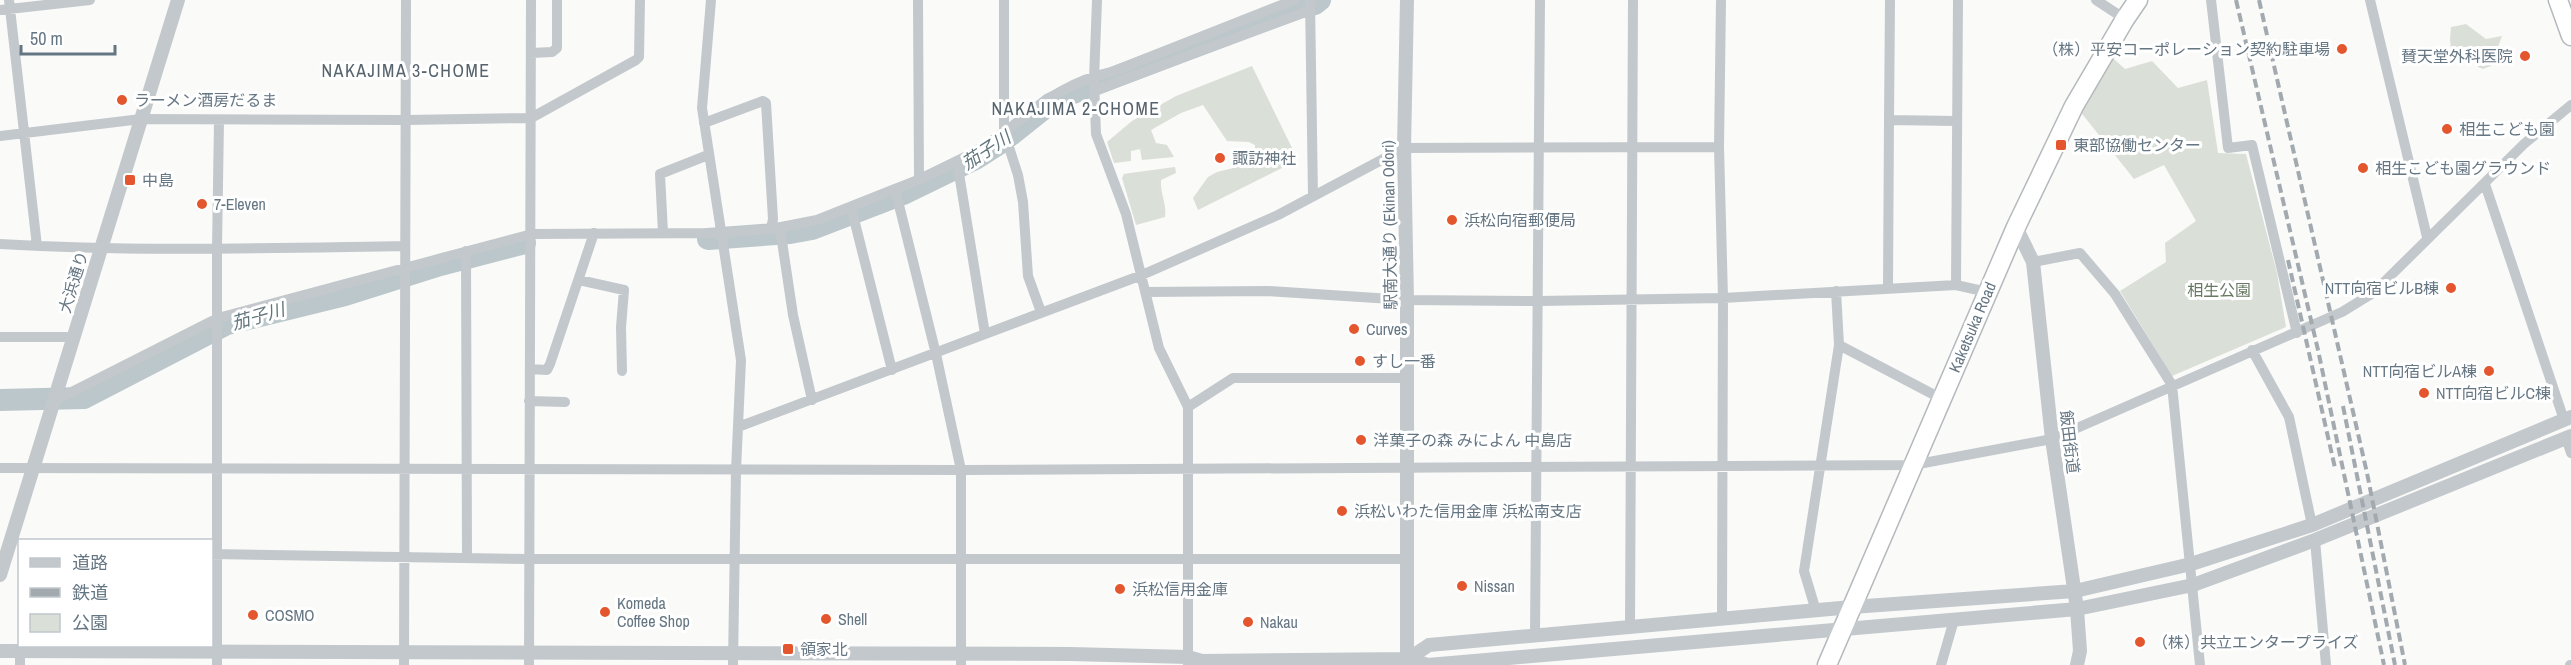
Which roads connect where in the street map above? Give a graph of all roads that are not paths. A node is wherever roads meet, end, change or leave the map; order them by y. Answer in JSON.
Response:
{"nodes":[{"id":1,"x":90,"y":0,"type":"edge"},
{"id":2,"x":178,"y":0,"type":"edge"},
{"id":3,"x":406,"y":0,"type":"edge"},
{"id":4,"x":531,"y":0,"type":"edge"},
{"id":5,"x":557,"y":0,"type":"edge"},
{"id":6,"x":640,"y":0,"type":"edge"},
{"id":7,"x":711,"y":0,"type":"edge"},
{"id":8,"x":918,"y":0,"type":"edge"},
{"id":9,"x":1004,"y":0,"type":"edge"},
{"id":10,"x":1097,"y":0,"type":"edge"},
{"id":11,"x":1294,"y":0,"type":"edge"},
{"id":12,"x":1407,"y":0,"type":"edge"},
{"id":13,"x":1540,"y":0,"type":"edge"},
{"id":14,"x":1633,"y":0,"type":"edge"},
{"id":15,"x":1721,"y":0,"type":"edge"},
{"id":16,"x":1890,"y":0,"type":"edge"},
{"id":17,"x":1958,"y":0,"type":"edge"},
{"id":18,"x":2096,"y":0,"type":"edge"},
{"id":19,"x":2138,"y":0,"type":"edge"},
{"id":20,"x":2211,"y":0,"type":"edge"},
{"id":21,"x":2370,"y":0,"type":"edge"},
{"id":22,"x":2558,"y":0,"type":"edge"},
{"id":23,"x":1311,"y":5,"type":"edge"},
{"id":24,"x":6,"y":7,"type":"edge"},
{"id":25,"x":2125,"y":19,"type":"junction"},
{"id":26,"x":2571,"y":36,"type":"edge"},
{"id":27,"x":531,"y":53,"type":"junction"},
{"id":28,"x":1095,"y":83,"type":"junction"},
{"id":29,"x":2571,"y":105,"type":"edge"},
{"id":30,"x":531,"y":118,"type":"junction"},
{"id":31,"x":141,"y":119,"type":"junction"},
{"id":32,"x":219,"y":120,"type":"junction"},
{"id":33,"x":406,"y":120,"type":"junction"},
{"id":34,"x":1889,"y":120,"type":"junction"},
{"id":35,"x":1956,"y":121,"type":"junction"},
{"id":36,"x":704,"y":123,"type":"junction"},
{"id":37,"x":23,"y":133,"type":"junction"},
{"id":38,"x":0,"y":136,"type":"edge"},
{"id":39,"x":1006,"y":137,"type":"junction"},
{"id":40,"x":1719,"y":147,"type":"junction"},
{"id":41,"x":1404,"y":148,"type":"junction"},
{"id":42,"x":1539,"y":148,"type":"junction"},
{"id":43,"x":1630,"y":148,"type":"junction"},
{"id":44,"x":708,"y":155,"type":"junction"},
{"id":45,"x":958,"y":166,"type":"junction"},
{"id":46,"x":919,"y":180,"type":"junction"},
{"id":47,"x":2485,"y":184,"type":"junction"},
{"id":48,"x":896,"y":194,"type":"junction"},
{"id":49,"x":1312,"y":196,"type":"junction"},
{"id":50,"x":851,"y":212,"type":"junction"},
{"id":51,"x":2016,"y":227,"type":"junction"},
{"id":52,"x":778,"y":231,"type":"junction"},
{"id":53,"x":594,"y":232,"type":"junction"},
{"id":54,"x":663,"y":233,"type":"junction"},
{"id":55,"x":532,"y":234,"type":"junction"},
{"id":56,"x":724,"y":236,"type":"junction"},
{"id":57,"x":2427,"y":237,"type":"junction"},
{"id":58,"x":0,"y":244,"type":"edge"},
{"id":59,"x":37,"y":246,"type":"junction"},
{"id":60,"x":405,"y":246,"type":"junction"},
{"id":61,"x":101,"y":249,"type":"junction"},
{"id":62,"x":217,"y":249,"type":"junction"},
{"id":63,"x":466,"y":251,"type":"junction"},
{"id":64,"x":2033,"y":262,"type":"junction"},
{"id":65,"x":405,"y":267,"type":"junction"},
{"id":66,"x":1142,"y":275,"type":"junction"},
{"id":67,"x":579,"y":280,"type":"junction"},
{"id":68,"x":1956,"y":285,"type":"junction"},
{"id":69,"x":1888,"y":288,"type":"junction"},
{"id":70,"x":1836,"y":291,"type":"junction"},
{"id":71,"x":1145,"y":292,"type":"junction"},
{"id":72,"x":1987,"y":292,"type":"junction"},
{"id":73,"x":1723,"y":298,"type":"junction"},
{"id":74,"x":1630,"y":299,"type":"junction"},
{"id":75,"x":1407,"y":300,"type":"junction"},
{"id":76,"x":1539,"y":301,"type":"junction"},
{"id":77,"x":1041,"y":312,"type":"junction"},
{"id":78,"x":219,"y":318,"type":"junction"},
{"id":79,"x":2297,"y":333,"type":"junction"},
{"id":80,"x":985,"y":334,"type":"junction"},
{"id":81,"x":0,"y":337,"type":"edge"},
{"id":82,"x":74,"y":337,"type":"junction"},
{"id":83,"x":1839,"y":345,"type":"junction"},
{"id":84,"x":2252,"y":350,"type":"junction"},
{"id":85,"x":936,"y":354,"type":"junction"},
{"id":86,"x":530,"y":369,"type":"junction"},
{"id":87,"x":892,"y":370,"type":"junction"},
{"id":88,"x":621,"y":371,"type":"dead end"},
{"id":89,"x":1407,"y":378,"type":"junction"},
{"id":90,"x":2172,"y":385,"type":"junction"},
{"id":91,"x":1942,"y":399,"type":"junction"},
{"id":92,"x":812,"y":400,"type":"junction"},
{"id":93,"x":54,"y":401,"type":"junction"},
{"id":94,"x":530,"y":401,"type":"junction"},
{"id":95,"x":566,"y":402,"type":"dead end"},
{"id":96,"x":1188,"y":407,"type":"junction"},
{"id":97,"x":2568,"y":418,"type":"edge"},
{"id":98,"x":738,"y":427,"type":"junction"},
{"id":99,"x":2569,"y":437,"type":"edge"},
{"id":100,"x":2052,"y":439,"type":"junction"},
{"id":101,"x":2571,"y":453,"type":"edge"},
{"id":102,"x":1913,"y":465,"type":"junction"},
{"id":103,"x":1721,"y":466,"type":"junction"},
{"id":104,"x":1822,"y":466,"type":"junction"},
{"id":105,"x":1629,"y":467,"type":"junction"},
{"id":106,"x":0,"y":468,"type":"edge"},
{"id":107,"x":32,"y":468,"type":"junction"},
{"id":108,"x":218,"y":468,"type":"junction"},
{"id":109,"x":529,"y":468,"type":"junction"},
{"id":110,"x":1537,"y":468,"type":"junction"},
{"id":111,"x":468,"y":469,"type":"junction"},
{"id":112,"x":1188,"y":469,"type":"junction"},
{"id":113,"x":1407,"y":469,"type":"junction"},
{"id":114,"x":406,"y":470,"type":"junction"},
{"id":115,"x":736,"y":470,"type":"junction"},
{"id":116,"x":961,"y":470,"type":"junction"},
{"id":117,"x":2313,"y":525,"type":"junction"},
{"id":118,"x":2315,"y":540,"type":"junction"},
{"id":119,"x":215,"y":554,"type":"edge"},
{"id":120,"x":406,"y":556,"type":"junction"},
{"id":121,"x":467,"y":557,"type":"junction"},
{"id":122,"x":528,"y":559,"type":"junction"},
{"id":123,"x":734,"y":559,"type":"junction"},
{"id":124,"x":1188,"y":559,"type":"junction"},
{"id":125,"x":1405,"y":559,"type":"junction"},
{"id":126,"x":5,"y":560,"type":"edge"},
{"id":127,"x":962,"y":560,"type":"junction"},
{"id":128,"x":2191,"y":564,"type":"junction"},
{"id":129,"x":2193,"y":585,"type":"junction"},
{"id":130,"x":2075,"y":591,"type":"junction"},
{"id":131,"x":1852,"y":607,"type":"junction"},
{"id":132,"x":2077,"y":609,"type":"junction"},
{"id":133,"x":1816,"y":611,"type":"junction"},
{"id":134,"x":1722,"y":620,"type":"junction"},
{"id":135,"x":1954,"y":620,"type":"junction"},
{"id":136,"x":1630,"y":627,"type":"junction"},
{"id":137,"x":1842,"y":630,"type":"junction"},
{"id":138,"x":1535,"y":635,"type":"junction"},
{"id":139,"x":0,"y":651,"type":"edge"},
{"id":140,"x":20,"y":658,"type":"edge"},
{"id":141,"x":404,"y":658,"type":"edge"},
{"id":142,"x":217,"y":659,"type":"edge"},
{"id":143,"x":529,"y":659,"type":"edge"},
{"id":144,"x":733,"y":659,"type":"edge"},
{"id":145,"x":961,"y":660,"type":"edge"},
{"id":146,"x":1535,"y":660,"type":"edge"},
{"id":147,"x":1188,"y":661,"type":"edge"},
{"id":148,"x":1407,"y":662,"type":"edge"},
{"id":149,"x":1831,"y":662,"type":"edge"},
{"id":150,"x":1941,"y":665,"type":"edge"},
{"id":151,"x":2077,"y":665,"type":"edge"},
{"id":152,"x":2199,"y":665,"type":"edge"},
{"id":153,"x":2326,"y":665,"type":"edge"}],
"edges":[{"from":1,"to":24,"type":"street"},
{"from":2,"to":31,"type":"street","name":"大浜通り"},
{"from":3,"to":33,"type":"street"},
{"from":4,"to":27,"type":"street"},
{"from":5,"to":27,"type":"street"},
{"from":6,"to":30,"type":"street"},
{"from":7,"to":36,"type":"street"},
{"from":8,"to":46,"type":"street"},
{"from":9,"to":39,"type":"street"},
{"from":10,"to":28,"type":"street"},
{"from":11,"to":28,"type":"street"},
{"from":12,"to":41,"type":"street","name":"駅南大通り (Ekinan Odori)"},
{"from":13,"to":42,"type":"street"},
{"from":14,"to":43,"type":"street"},
{"from":15,"to":40,"type":"street"},
{"from":16,"to":34,"type":"street"},
{"from":17,"to":35,"type":"street"},
{"from":18,"to":25,"type":"street"},
{"from":19,"to":25,"type":"highway","name":"Kaketsuka Road"},
{"from":20,"to":79,"type":"street"},
{"from":21,"to":57,"type":"street"},
{"from":22,"to":26,"type":"highway"},
{"from":23,"to":28,"type":"street"},
{"from":23,"to":49,"type":"street"},
{"from":24,"to":37,"type":"street"},
{"from":25,"to":51,"type":"highway","name":"Kaketsuka Road"},
{"from":27,"to":30,"type":"street"},
{"from":28,"to":39,"type":"street"},
{"from":28,"to":66,"type":"street"},
{"from":29,"to":47,"type":"street"},
{"from":30,"to":33,"type":"street"},
{"from":30,"to":55,"type":"street"},
{"from":31,"to":32,"type":"street"},
{"from":31,"to":37,"type":"street"},
{"from":31,"to":61,"type":"street","name":"大浜通り"},
{"from":32,"to":33,"type":"street"},
{"from":32,"to":62,"type":"street"},
{"from":33,"to":60,"type":"street"},
{"from":34,"to":35,"type":"street"},
{"from":34,"to":69,"type":"street"},
{"from":35,"to":68,"type":"street"},
{"from":36,"to":44,"type":"street"},
{"from":36,"to":52,"type":"street"},
{"from":37,"to":38,"type":"street"},
{"from":37,"to":59,"type":"street"},
{"from":39,"to":45,"type":"street"},
{"from":39,"to":77,"type":"street"},
{"from":40,"to":43,"type":"street"},
{"from":40,"to":73,"type":"street"},
{"from":41,"to":42,"type":"street"},
{"from":41,"to":49,"type":"street"},
{"from":41,"to":75,"type":"street","name":"駅南大通り (Ekinan Odori)"},
{"from":42,"to":43,"type":"street"},
{"from":42,"to":76,"type":"street"},
{"from":43,"to":74,"type":"street"},
{"from":44,"to":54,"type":"street"},
{"from":44,"to":56,"type":"street"},
{"from":45,"to":46,"type":"street"},
{"from":45,"to":80,"type":"street"},
{"from":46,"to":48,"type":"street"},
{"from":47,"to":57,"type":"street"},
{"from":47,"to":97,"type":"street"},
{"from":48,"to":50,"type":"street"},
{"from":48,"to":85,"type":"street"},
{"from":49,"to":66,"type":"street"},
{"from":50,"to":52,"type":"street"},
{"from":50,"to":87,"type":"street"},
{"from":51,"to":64,"type":"street","name":"飯田街道"},
{"from":51,"to":72,"type":"highway","name":"Kaketsuka Road"},
{"from":52,"to":56,"type":"street"},
{"from":52,"to":92,"type":"street"},
{"from":53,"to":54,"type":"street"},
{"from":53,"to":55,"type":"street"},
{"from":53,"to":67,"type":"street"},
{"from":54,"to":56,"type":"street"},
{"from":55,"to":63,"type":"street"},
{"from":55,"to":86,"type":"street"},
{"from":56,"to":98,"type":"street"},
{"from":57,"to":79,"type":"street"},
{"from":58,"to":59,"type":"street"},
{"from":59,"to":61,"type":"street"},
{"from":60,"to":62,"type":"street"},
{"from":60,"to":65,"type":"street"},
{"from":61,"to":62,"type":"street"},
{"from":61,"to":82,"type":"street","name":"大浜通り"},
{"from":62,"to":78,"type":"street"},
{"from":63,"to":65,"type":"street"},
{"from":63,"to":111,"type":"street"},
{"from":64,"to":90,"type":"street"},
{"from":64,"to":100,"type":"street","name":"飯田街道"},
{"from":65,"to":78,"type":"street"},
{"from":65,"to":114,"type":"street"},
{"from":66,"to":71,"type":"street"},
{"from":66,"to":77,"type":"street"},
{"from":67,"to":86,"type":"street"},
{"from":67,"to":88,"type":"street"},
{"from":68,"to":69,"type":"street"},
{"from":68,"to":72,"type":"street"},
{"from":69,"to":70,"type":"street"},
{"from":70,"to":73,"type":"street"},
{"from":70,"to":83,"type":"street"},
{"from":71,"to":75,"type":"street"},
{"from":71,"to":96,"type":"street"},
{"from":72,"to":91,"type":"highway","name":"Kaketsuka Road"},
{"from":73,"to":74,"type":"street"},
{"from":73,"to":103,"type":"street"},
{"from":74,"to":76,"type":"street"},
{"from":74,"to":105,"type":"street"},
{"from":75,"to":76,"type":"street"},
{"from":75,"to":89,"type":"street","name":"駅南大通り (Ekinan Odori)"},
{"from":76,"to":110,"type":"street"},
{"from":77,"to":80,"type":"street"},
{"from":78,"to":93,"type":"street"},
{"from":78,"to":108,"type":"street"},
{"from":79,"to":84,"type":"street"},
{"from":80,"to":85,"type":"street"},
{"from":81,"to":82,"type":"street"},
{"from":82,"to":93,"type":"street","name":"大浜通り"},
{"from":83,"to":91,"type":"street"},
{"from":83,"to":104,"type":"street"},
{"from":84,"to":90,"type":"street"},
{"from":84,"to":117,"type":"street"},
{"from":85,"to":87,"type":"street"},
{"from":85,"to":116,"type":"street"},
{"from":86,"to":94,"type":"street"},
{"from":87,"to":92,"type":"street"},
{"from":89,"to":96,"type":"street"},
{"from":89,"to":113,"type":"street","name":"駅南大通り (Ekinan Odori)"},
{"from":90,"to":100,"type":"street"},
{"from":90,"to":128,"type":"street"},
{"from":91,"to":102,"type":"highway","name":"Kaketsuka Road"},
{"from":92,"to":98,"type":"street"},
{"from":93,"to":107,"type":"street","name":"大浜通り"},
{"from":94,"to":95,"type":"street"},
{"from":94,"to":109,"type":"street"},
{"from":96,"to":112,"type":"street"},
{"from":97,"to":117,"type":"street"},
{"from":98,"to":115,"type":"street"},
{"from":99,"to":101,"type":"street"},
{"from":99,"to":118,"type":"street"},
{"from":100,"to":102,"type":"street"},
{"from":100,"to":130,"type":"street","name":"飯田街道"},
{"from":102,"to":104,"type":"street"},
{"from":102,"to":131,"type":"highway","name":"Kaketsuka Road"},
{"from":103,"to":104,"type":"street"},
{"from":103,"to":105,"type":"street"},
{"from":103,"to":134,"type":"street"},
{"from":104,"to":133,"type":"street"},
{"from":105,"to":110,"type":"street"},
{"from":105,"to":136,"type":"street"},
{"from":106,"to":107,"type":"street"},
{"from":107,"to":108,"type":"street"},
{"from":107,"to":126,"type":"street","name":"大浜通り"},
{"from":108,"to":114,"type":"street"},
{"from":108,"to":119,"type":"street"},
{"from":109,"to":111,"type":"street"},
{"from":109,"to":115,"type":"street"},
{"from":109,"to":122,"type":"street"},
{"from":110,"to":113,"type":"street"},
{"from":110,"to":138,"type":"street"},
{"from":111,"to":114,"type":"street"},
{"from":111,"to":121,"type":"street"},
{"from":112,"to":113,"type":"street"},
{"from":112,"to":116,"type":"street"},
{"from":112,"to":124,"type":"street"},
{"from":113,"to":125,"type":"street","name":"駅南大通り (Ekinan Odori)"},
{"from":114,"to":120,"type":"street"},
{"from":115,"to":116,"type":"street"},
{"from":115,"to":123,"type":"street"},
{"from":116,"to":127,"type":"street"},
{"from":117,"to":128,"type":"street"},
{"from":118,"to":129,"type":"street"},
{"from":118,"to":153,"type":"street"},
{"from":119,"to":120,"type":"street"},
{"from":119,"to":142,"type":"street"},
{"from":120,"to":121,"type":"street"},
{"from":120,"to":141,"type":"street"},
{"from":121,"to":122,"type":"street"},
{"from":122,"to":123,"type":"street"},
{"from":122,"to":143,"type":"street"},
{"from":123,"to":127,"type":"street"},
{"from":123,"to":144,"type":"street"},
{"from":124,"to":125,"type":"street"},
{"from":124,"to":127,"type":"street"},
{"from":124,"to":147,"type":"street"},
{"from":125,"to":148,"type":"street","name":"駅南大通り (Ekinan Odori)"},
{"from":127,"to":145,"type":"street"},
{"from":128,"to":129,"type":"street"},
{"from":128,"to":130,"type":"street"},
{"from":129,"to":132,"type":"street"},
{"from":129,"to":152,"type":"street"},
{"from":130,"to":131,"type":"street"},
{"from":130,"to":132,"type":"street","name":"飯田街道"},
{"from":131,"to":133,"type":"street"},
{"from":131,"to":137,"type":"highway","name":"Kaketsuka Road"},
{"from":132,"to":135,"type":"street"},
{"from":132,"to":151,"type":"street","name":"飯田街道"},
{"from":133,"to":134,"type":"street"},
{"from":134,"to":136,"type":"street"},
{"from":135,"to":137,"type":"street"},
{"from":135,"to":150,"type":"street"},
{"from":136,"to":138,"type":"street"},
{"from":137,"to":146,"type":"street"},
{"from":137,"to":149,"type":"highway","name":"Kaketsuka Road"},
{"from":138,"to":148,"type":"street"},
{"from":139,"to":140,"type":"street"},
{"from":140,"to":142,"type":"street"},
{"from":141,"to":142,"type":"street"},
{"from":141,"to":143,"type":"street"},
{"from":143,"to":144,"type":"street"},
{"from":144,"to":145,"type":"street"},
{"from":145,"to":147,"type":"street"},
{"from":146,"to":148,"type":"street"},
{"from":147,"to":148,"type":"street"}]}
